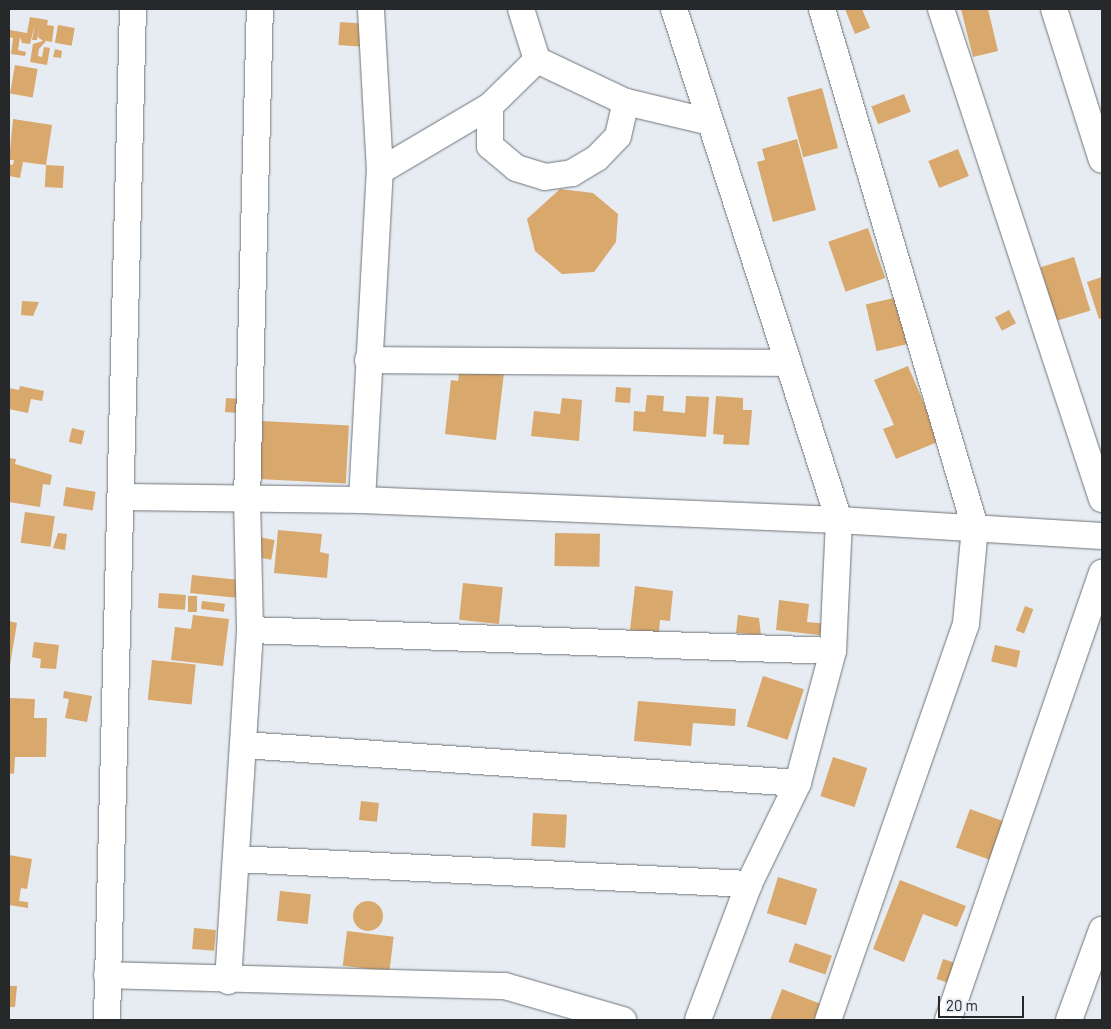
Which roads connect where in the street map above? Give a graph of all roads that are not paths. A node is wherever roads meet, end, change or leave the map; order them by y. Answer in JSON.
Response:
{"nodes":[{"id":1,"x":132,"y":9,"type":"edge"},
{"id":2,"x":260,"y":9,"type":"edge"},
{"id":3,"x":371,"y":9,"type":"edge"},
{"id":4,"x":521,"y":9,"type":"edge"},
{"id":5,"x":674,"y":9,"type":"edge"},
{"id":6,"x":822,"y":9,"type":"edge"},
{"id":7,"x":941,"y":9,"type":"edge"},
{"id":8,"x":1054,"y":9,"type":"edge"},
{"id":9,"x":537,"y":60,"type":"junction"},
{"id":10,"x":626,"y":102,"type":"junction"},
{"id":11,"x":490,"y":106,"type":"junction"},
{"id":12,"x":710,"y":122,"type":"junction"},
{"id":13,"x":1102,"y":160,"type":"edge"},
{"id":14,"x":380,"y":171,"type":"junction"},
{"id":15,"x":368,"y":360,"type":"junction"},
{"id":16,"x":785,"y":363,"type":"junction"},
{"id":17,"x":123,"y":497,"type":"junction"},
{"id":18,"x":1102,"y":499,"type":"edge"},
{"id":19,"x":247,"y":500,"type":"junction"},
{"id":20,"x":362,"y":500,"type":"junction"},
{"id":21,"x":839,"y":520,"type":"junction"},
{"id":22,"x":975,"y":527,"type":"junction"},
{"id":23,"x":1102,"y":536,"type":"edge"},
{"id":24,"x":1102,"y":573,"type":"edge"},
{"id":25,"x":250,"y":630,"type":"junction"},
{"id":26,"x":833,"y":651,"type":"junction"},
{"id":27,"x":244,"y":744,"type":"junction"},
{"id":28,"x":798,"y":783,"type":"junction"},
{"id":29,"x":236,"y":859,"type":"junction"},
{"id":30,"x":749,"y":884,"type":"junction"},
{"id":31,"x":1102,"y":930,"type":"edge"},
{"id":32,"x":107,"y":975,"type":"junction"},
{"id":33,"x":228,"y":981,"type":"junction"},
{"id":34,"x":108,"y":1020,"type":"edge"},
{"id":35,"x":623,"y":1020,"type":"edge"},
{"id":36,"x":698,"y":1020,"type":"edge"},
{"id":37,"x":828,"y":1020,"type":"edge"},
{"id":38,"x":948,"y":1020,"type":"edge"},
{"id":39,"x":1069,"y":1020,"type":"edge"}],
"edges":[{"from":1,"to":17,"type":"street"},
{"from":2,"to":19,"type":"street"},
{"from":3,"to":14,"type":"street"},
{"from":4,"to":9,"type":"street"},
{"from":5,"to":12,"type":"street"},
{"from":6,"to":22,"type":"street"},
{"from":7,"to":18,"type":"street"},
{"from":8,"to":13,"type":"street"},
{"from":9,"to":10,"type":"street"},
{"from":9,"to":11,"type":"street"},
{"from":10,"to":11,"type":"street"},
{"from":10,"to":12,"type":"street"},
{"from":11,"to":14,"type":"street"},
{"from":12,"to":16,"type":"street"},
{"from":14,"to":15,"type":"street"},
{"from":15,"to":16,"type":"street"},
{"from":15,"to":20,"type":"street"},
{"from":16,"to":21,"type":"street"},
{"from":17,"to":19,"type":"street"},
{"from":17,"to":32,"type":"street"},
{"from":19,"to":20,"type":"street"},
{"from":19,"to":25,"type":"street"},
{"from":20,"to":21,"type":"street"},
{"from":21,"to":22,"type":"street"},
{"from":21,"to":26,"type":"street"},
{"from":22,"to":23,"type":"street"},
{"from":22,"to":37,"type":"street"},
{"from":24,"to":38,"type":"street"},
{"from":25,"to":26,"type":"street"},
{"from":25,"to":27,"type":"street"},
{"from":26,"to":28,"type":"street"},
{"from":27,"to":28,"type":"street"},
{"from":27,"to":29,"type":"street"},
{"from":28,"to":30,"type":"street"},
{"from":29,"to":30,"type":"street"},
{"from":29,"to":33,"type":"street"},
{"from":30,"to":36,"type":"street"},
{"from":31,"to":39,"type":"street"},
{"from":32,"to":33,"type":"street"},
{"from":32,"to":34,"type":"street"},
{"from":33,"to":35,"type":"street"}]}
